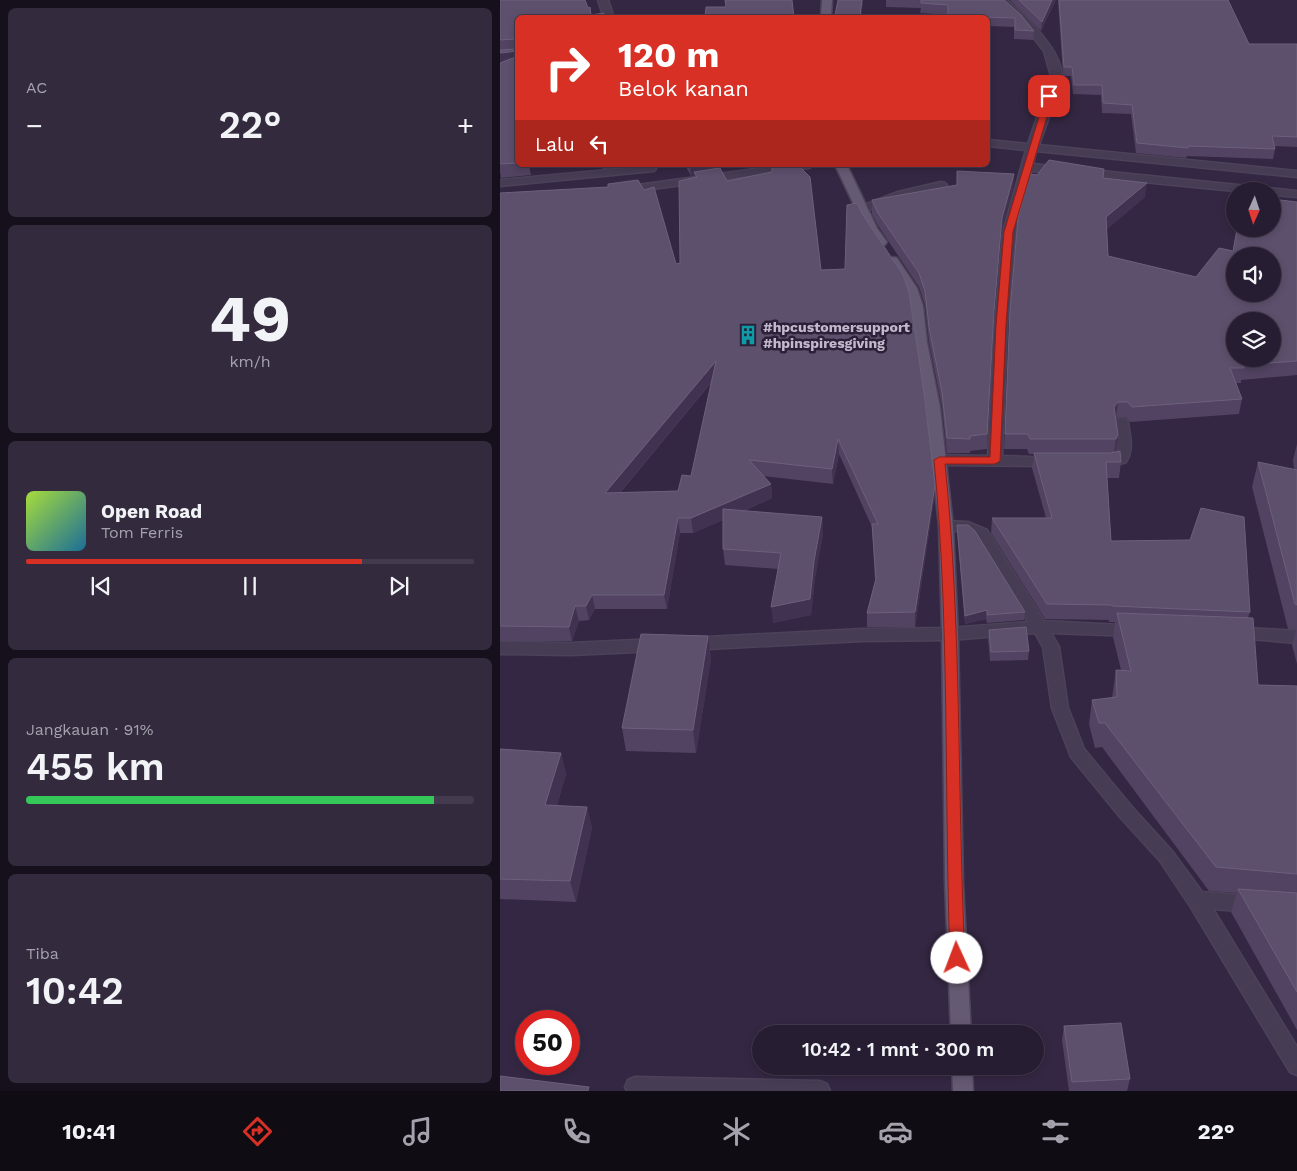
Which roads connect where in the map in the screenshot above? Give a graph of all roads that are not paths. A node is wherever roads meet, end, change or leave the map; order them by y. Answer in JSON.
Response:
{"nodes":[{"id":1,"x":603,"y":0,"type":"edge"},
{"id":2,"x":827,"y":0,"type":"edge"},
{"id":3,"x":1002,"y":0,"type":"edge"},
{"id":4,"x":608,"y":15,"type":"edge"},
{"id":5,"x":826,"y":15,"type":"edge"},
{"id":6,"x":990,"y":143,"type":"edge"},
{"id":7,"x":1032,"y":149,"type":"junction"},
{"id":8,"x":1027,"y":166,"type":"junction"},
{"id":9,"x":794,"y":167,"type":"edge"},
{"id":10,"x":842,"y":167,"type":"edge"},
{"id":11,"x":1297,"y":174,"type":"edge"},
{"id":12,"x":653,"y":177,"type":"edge"},
{"id":13,"x":500,"y":183,"type":"edge"},
{"id":14,"x":941,"y":185,"type":"dead end"},
{"id":15,"x":610,"y":192,"type":"edge"},
{"id":16,"x":1297,"y":194,"type":"edge"},
{"id":17,"x":863,"y":209,"type":"junction"},
{"id":18,"x":1122,"y":422,"type":"dead end"},
{"id":19,"x":939,"y":460,"type":"junction"},
{"id":20,"x":995,"y":461,"type":"junction"},
{"id":21,"x":1071,"y":462,"type":"edge"},
{"id":22,"x":1090,"y":462,"type":"edge"},
{"id":23,"x":946,"y":526,"type":"junction"},
{"id":24,"x":1039,"y":627,"type":"junction"},
{"id":25,"x":1148,"y":630,"type":"edge"},
{"id":26,"x":1214,"y":633,"type":"edge"},
{"id":27,"x":950,"y":634,"type":"junction"},
{"id":28,"x":1297,"y":638,"type":"edge"},
{"id":29,"x":500,"y":648,"type":"edge"},
{"id":30,"x":1197,"y":900,"type":"junction"},
{"id":31,"x":1270,"y":905,"type":"edge"},
{"id":32,"x":961,"y":1025,"type":"edge"},
{"id":33,"x":1297,"y":1065,"type":"edge"},
{"id":34,"x":962,"y":1075,"type":"edge"},
{"id":35,"x":635,"y":1087,"type":"dead end"},
{"id":36,"x":820,"y":1091,"type":"edge"},
{"id":37,"x":963,"y":1091,"type":"edge"}],
"edges":[{"from":1,"to":4,"type":"street"},
{"from":2,"to":5,"type":"main road"},
{"from":3,"to":7,"type":"street"},
{"from":6,"to":7,"type":"street"},
{"from":7,"to":8,"type":"street"},
{"from":7,"to":11,"type":"street"},
{"from":8,"to":16,"type":"street"},
{"from":8,"to":20,"type":"street"},
{"from":9,"to":12,"type":"street"},
{"from":10,"to":17,"type":"main road"},
{"from":12,"to":13,"type":"street"},
{"from":12,"to":15,"type":"street"},
{"from":14,"to":17,"type":"street"},
{"from":17,"to":19,"type":"main road"},
{"from":18,"to":22,"type":"street"},
{"from":19,"to":20,"type":"street"},
{"from":19,"to":23,"type":"main road"},
{"from":20,"to":21,"type":"street"},
{"from":23,"to":24,"type":"street"},
{"from":23,"to":27,"type":"main road"},
{"from":24,"to":25,"type":"street"},
{"from":24,"to":27,"type":"street"},
{"from":24,"to":30,"type":"street"},
{"from":26,"to":28,"type":"street"},
{"from":27,"to":29,"type":"street"},
{"from":27,"to":32,"type":"main road"},
{"from":30,"to":31,"type":"street"},
{"from":30,"to":33,"type":"street"},
{"from":34,"to":37,"type":"main road"},
{"from":35,"to":36,"type":"street"}]}
